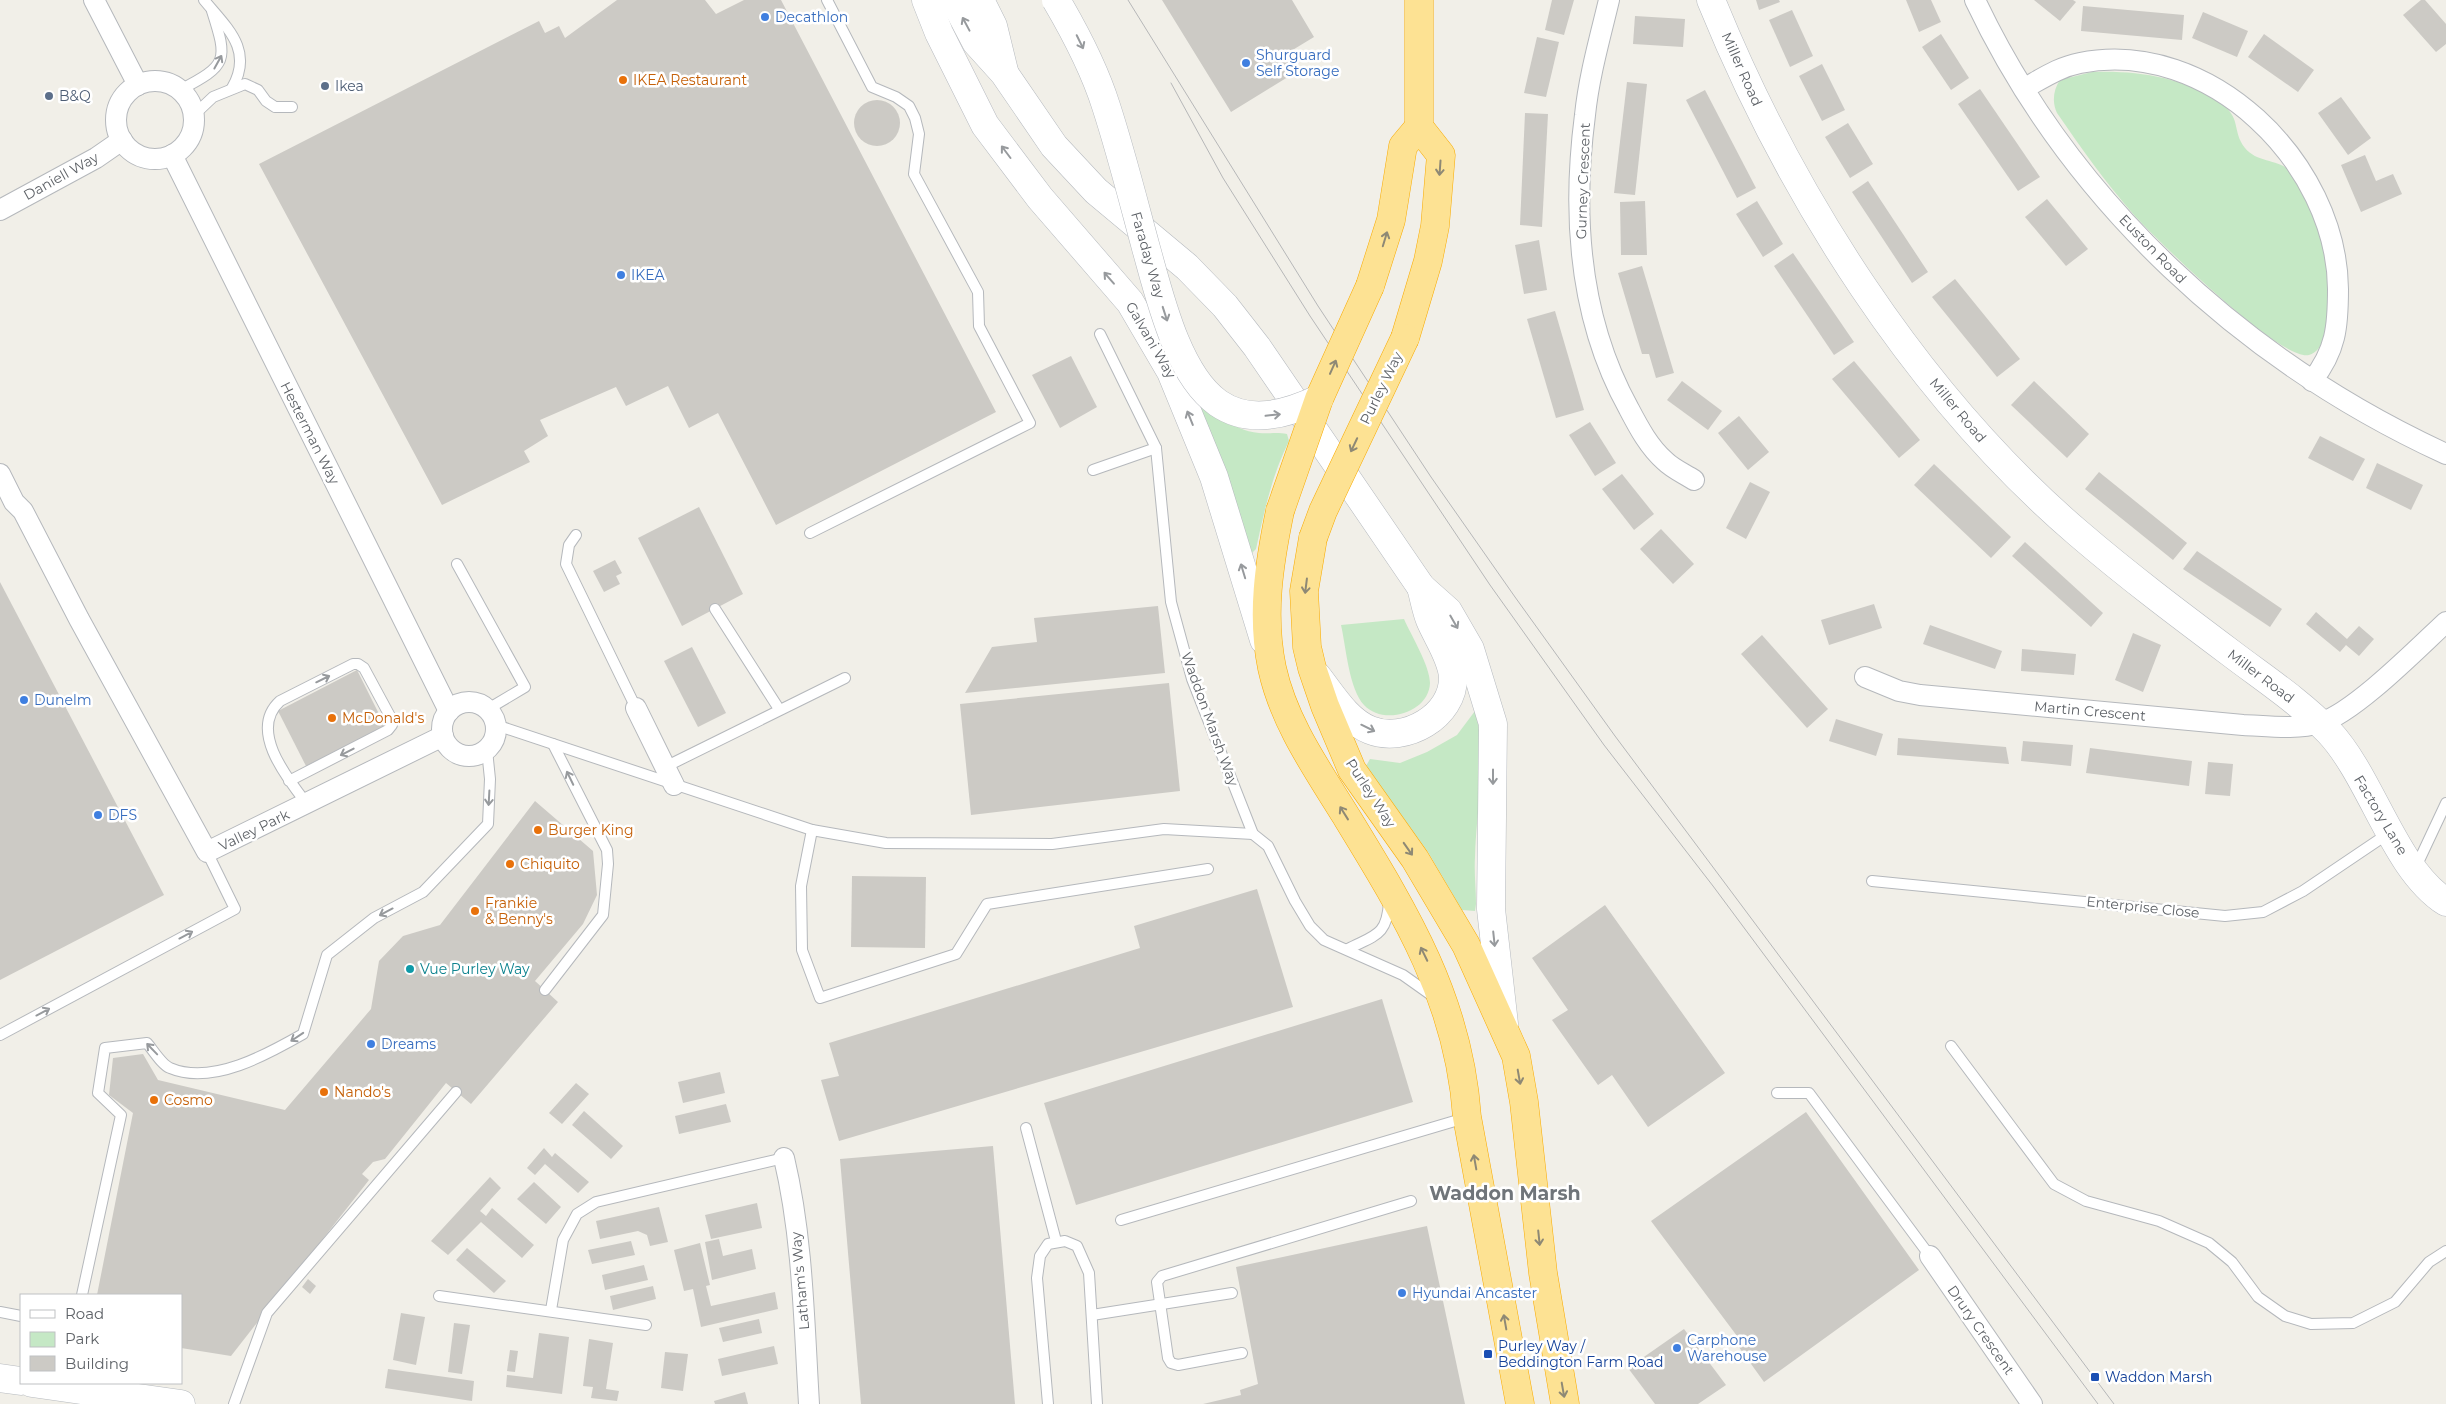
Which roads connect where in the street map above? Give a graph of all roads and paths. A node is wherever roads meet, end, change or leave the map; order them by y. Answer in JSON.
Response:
{"nodes":[{"id":1,"x":94,"y":0,"type":"edge"},
{"id":2,"x":204,"y":0,"type":"edge"},
{"id":3,"x":827,"y":0,"type":"edge"},
{"id":4,"x":926,"y":0,"type":"edge"},
{"id":5,"x":954,"y":0,"type":"edge"},
{"id":6,"x":980,"y":0,"type":"edge"},
{"id":7,"x":1056,"y":0,"type":"edge"},
{"id":8,"x":1419,"y":0,"type":"edge"},
{"id":9,"x":1610,"y":0,"type":"edge"},
{"id":10,"x":1711,"y":0,"type":"edge"},
{"id":11,"x":1975,"y":0,"type":"edge"},
{"id":12,"x":212,"y":11,"type":"junction"},
{"id":13,"x":1004,"y":73,"type":"junction"},
{"id":14,"x":138,"y":86,"type":"junction"},
{"id":15,"x":232,"y":88,"type":"junction"},
{"id":16,"x":2025,"y":88,"type":"junction"},
{"id":17,"x":180,"y":90,"type":"junction"},
{"id":18,"x":292,"y":107,"type":"dead end"},
{"id":19,"x":194,"y":115,"type":"junction"},
{"id":20,"x":1419,"y":127,"type":"junction"},
{"id":21,"x":122,"y":140,"type":"junction"},
{"id":22,"x":172,"y":155,"type":"junction"},
{"id":23,"x":0,"y":210,"type":"edge"},
{"id":24,"x":1100,"y":334,"type":"dead end"},
{"id":25,"x":2312,"y":381,"type":"junction"},
{"id":26,"x":1319,"y":399,"type":"junction"},
{"id":27,"x":1156,"y":448,"type":"junction"},
{"id":28,"x":2446,"y":454,"type":"edge"},
{"id":29,"x":1093,"y":470,"type":"dead end"},
{"id":30,"x":0,"y":474,"type":"edge"},
{"id":31,"x":1694,"y":480,"type":"dead end"},
{"id":32,"x":810,"y":533,"type":"dead end"},
{"id":33,"x":576,"y":535,"type":"dead end"},
{"id":34,"x":457,"y":564,"type":"dead end"},
{"id":35,"x":1421,"y":587,"type":"junction"},
{"id":36,"x":715,"y":609,"type":"dead end"},
{"id":37,"x":2446,"y":622,"type":"edge"},
{"id":38,"x":1272,"y":668,"type":"junction"},
{"id":39,"x":1312,"y":668,"type":"junction"},
{"id":40,"x":1864,"y":677,"type":"dead end"},
{"id":41,"x":845,"y":678,"type":"dead end"},
{"id":42,"x":636,"y":708,"type":"joint"},
{"id":43,"x":779,"y":709,"type":"junction"},
{"id":44,"x":449,"y":711,"type":"junction"},
{"id":45,"x":492,"y":717,"type":"junction"},
{"id":46,"x":2320,"y":724,"type":"junction"},
{"id":47,"x":443,"y":736,"type":"junction"},
{"id":48,"x":553,"y":744,"type":"junction"},
{"id":49,"x":487,"y":750,"type":"junction"},
{"id":50,"x":665,"y":767,"type":"junction"},
{"id":51,"x":290,"y":781,"type":"junction"},
{"id":52,"x":674,"y":785,"type":"junction"},
{"id":53,"x":307,"y":804,"type":"junction"},
{"id":54,"x":2446,"y":804,"type":"edge"},
{"id":55,"x":812,"y":830,"type":"junction"},
{"id":56,"x":2391,"y":832,"type":"junction"},
{"id":57,"x":1254,"y":834,"type":"junction"},
{"id":58,"x":207,"y":852,"type":"junction"},
{"id":59,"x":1208,"y":869,"type":"dead end"},
{"id":60,"x":2414,"y":871,"type":"junction"},
{"id":61,"x":1872,"y":880,"type":"dead end"},
{"id":62,"x":1389,"y":887,"type":"junction"},
{"id":63,"x":2446,"y":902,"type":"edge"},
{"id":64,"x":1348,"y":949,"type":"junction"},
{"id":65,"x":545,"y":990,"type":"dead end"},
{"id":66,"x":1445,"y":1005,"type":"junction"},
{"id":67,"x":1504,"y":1031,"type":"junction"},
{"id":68,"x":0,"y":1035,"type":"edge"},
{"id":69,"x":1951,"y":1046,"type":"dead end"},
{"id":70,"x":456,"y":1092,"type":"dead end"},
{"id":71,"x":1778,"y":1093,"type":"dead end"},
{"id":72,"x":1467,"y":1117,"type":"junction"},
{"id":73,"x":1026,"y":1128,"type":"dead end"},
{"id":74,"x":784,"y":1158,"type":"joint"},
{"id":75,"x":1411,"y":1201,"type":"dead end"},
{"id":76,"x":1121,"y":1220,"type":"dead end"},
{"id":77,"x":1056,"y":1241,"type":"junction"},
{"id":78,"x":2446,"y":1251,"type":"edge"},
{"id":79,"x":1930,"y":1256,"type":"joint"},
{"id":80,"x":1232,"y":1293,"type":"dead end"},
{"id":81,"x":82,"y":1294,"type":"edge"},
{"id":82,"x":439,"y":1296,"type":"dead end"},
{"id":83,"x":1160,"y":1306,"type":"junction"},
{"id":84,"x":551,"y":1310,"type":"junction"},
{"id":85,"x":0,"y":1312,"type":"edge"},
{"id":86,"x":1092,"y":1315,"type":"junction"},
{"id":87,"x":20,"y":1316,"type":"edge"},
{"id":88,"x":646,"y":1326,"type":"dead end"},
{"id":89,"x":1242,"y":1353,"type":"dead end"},
{"id":90,"x":0,"y":1378,"type":"edge"},
{"id":91,"x":20,"y":1381,"type":"edge"},
{"id":92,"x":39,"y":1384,"type":"edge"},
{"id":93,"x":180,"y":1404,"type":"edge"},
{"id":94,"x":234,"y":1404,"type":"edge"},
{"id":95,"x":809,"y":1404,"type":"edge"},
{"id":96,"x":1048,"y":1404,"type":"edge"},
{"id":97,"x":1097,"y":1404,"type":"edge"},
{"id":98,"x":1520,"y":1404,"type":"edge"},
{"id":99,"x":1565,"y":1404,"type":"edge"},
{"id":100,"x":2032,"y":1404,"type":"edge"}],
"edges":[{"from":1,"to":14,"type":"street"},
{"from":2,"to":12,"type":"lane"},
{"from":3,"to":32,"type":"lane"},
{"from":38,"to":4,"type":"street","name":"Galvani Way","one_way":true},
{"from":13,"to":5,"type":"street","one_way":true},
{"from":6,"to":13,"type":"street"},
{"from":7,"to":26,"type":"street","name":"Faraday Way","one_way":true,"bridge":true},
{"from":8,"to":20,"type":"highway"},
{"from":9,"to":31,"type":"street","name":"Gurney Crescent"},
{"from":10,"to":46,"type":"street","name":"Miller Road"},
{"from":11,"to":16,"type":"street","name":"Euston Road"},
{"from":12,"to":15,"type":"lane"},
{"from":17,"to":12,"type":"lane","one_way":true},
{"from":13,"to":35,"type":"street"},
{"from":14,"to":17,"type":"street"},
{"from":14,"to":21,"type":"street"},
{"from":15,"to":18,"type":"lane"},
{"from":15,"to":19,"type":"lane"},
{"from":16,"to":25,"type":"street","name":"Euston Road"},
{"from":16,"to":25,"type":"street"},
{"from":17,"to":19,"type":"street"},
{"from":19,"to":22,"type":"street"},
{"from":26,"to":20,"type":"highway","one_way":true,"bridge":true},
{"from":20,"to":39,"type":"highway","name":"Purley Way","one_way":true,"bridge":true},
{"from":21,"to":22,"type":"street"},
{"from":21,"to":23,"type":"street","name":"Daniell Way"},
{"from":22,"to":44,"type":"street","name":"Hesterman Way"},
{"from":24,"to":27,"type":"lane","name":"Waddon Marsh Way"},
{"from":25,"to":28,"type":"street","name":"Euston Road"},
{"from":26,"to":38,"type":"highway","bridge":true},
{"from":27,"to":29,"type":"lane"},
{"from":27,"to":57,"type":"lane","name":"Waddon Marsh Way"},
{"from":30,"to":58,"type":"street","name":"Valley Park"},
{"from":33,"to":42,"type":"lane"},
{"from":34,"to":45,"type":"lane"},
{"from":39,"to":35,"type":"street","one_way":true},
{"from":35,"to":67,"type":"street","one_way":true},
{"from":36,"to":43,"type":"lane"},
{"from":37,"to":46,"type":"street"},
{"from":62,"to":38,"type":"highway","one_way":true},
{"from":39,"to":67,"type":"highway","name":"Purley Way","one_way":true},
{"from":40,"to":46,"type":"street","name":"Martin Crescent"},
{"from":41,"to":43,"type":"lane"},
{"from":42,"to":50,"type":"street"},
{"from":43,"to":50,"type":"lane"},
{"from":44,"to":45,"type":"street"},
{"from":44,"to":47,"type":"street"},
{"from":45,"to":48,"type":"lane"},
{"from":45,"to":49,"type":"street"},
{"from":46,"to":56,"type":"street","name":"Factory Lane"},
{"from":47,"to":49,"type":"street"},
{"from":47,"to":53,"type":"street","name":"Valley Park"},
{"from":48,"to":52,"type":"lane"},
{"from":65,"to":48,"type":"lane","one_way":true},
{"from":49,"to":81,"type":"lane","one_way":true},
{"from":50,"to":52,"type":"street"},
{"from":51,"to":51,"type":"lane","one_way":true},
{"from":51,"to":53,"type":"lane"},
{"from":52,"to":55,"type":"lane"},
{"from":53,"to":58,"type":"street","name":"Valley Park"},
{"from":54,"to":60,"type":"lane"},
{"from":55,"to":57,"type":"lane"},
{"from":55,"to":59,"type":"lane"},
{"from":56,"to":60,"type":"street","name":"Factory Lane"},
{"from":56,"to":61,"type":"lane","name":"Enterprise Close"},
{"from":57,"to":64,"type":"lane","name":"Waddon Marsh Way"},
{"from":68,"to":58,"type":"lane","one_way":true},
{"from":60,"to":63,"type":"street","name":"Factory Lane"},
{"from":62,"to":64,"type":"lane"},
{"from":66,"to":62,"type":"highway","one_way":true},
{"from":64,"to":66,"type":"lane","name":"Waddon Marsh Way"},
{"from":66,"to":72,"type":"highway"},
{"from":67,"to":99,"type":"highway","name":"Purley Way","one_way":true},
{"from":69,"to":78,"type":"lane"},
{"from":70,"to":94,"type":"lane"},
{"from":71,"to":79,"type":"lane"},
{"from":72,"to":76,"type":"lane"},
{"from":98,"to":72,"type":"highway","one_way":true},
{"from":73,"to":77,"type":"lane"},
{"from":74,"to":84,"type":"lane"},
{"from":74,"to":95,"type":"street","name":"Latham's Way"},
{"from":75,"to":83,"type":"lane"},
{"from":77,"to":86,"type":"lane"},
{"from":77,"to":96,"type":"lane"},
{"from":79,"to":100,"type":"street","name":"Drury Crescent"},
{"from":80,"to":83,"type":"lane"},
{"from":82,"to":84,"type":"lane"},
{"from":83,"to":86,"type":"lane"},
{"from":83,"to":89,"type":"lane"},
{"from":84,"to":88,"type":"lane"},
{"from":85,"to":87,"type":"lane"},
{"from":86,"to":97,"type":"lane"},
{"from":90,"to":91,"type":"street"},
{"from":92,"to":93,"type":"street"}]}
